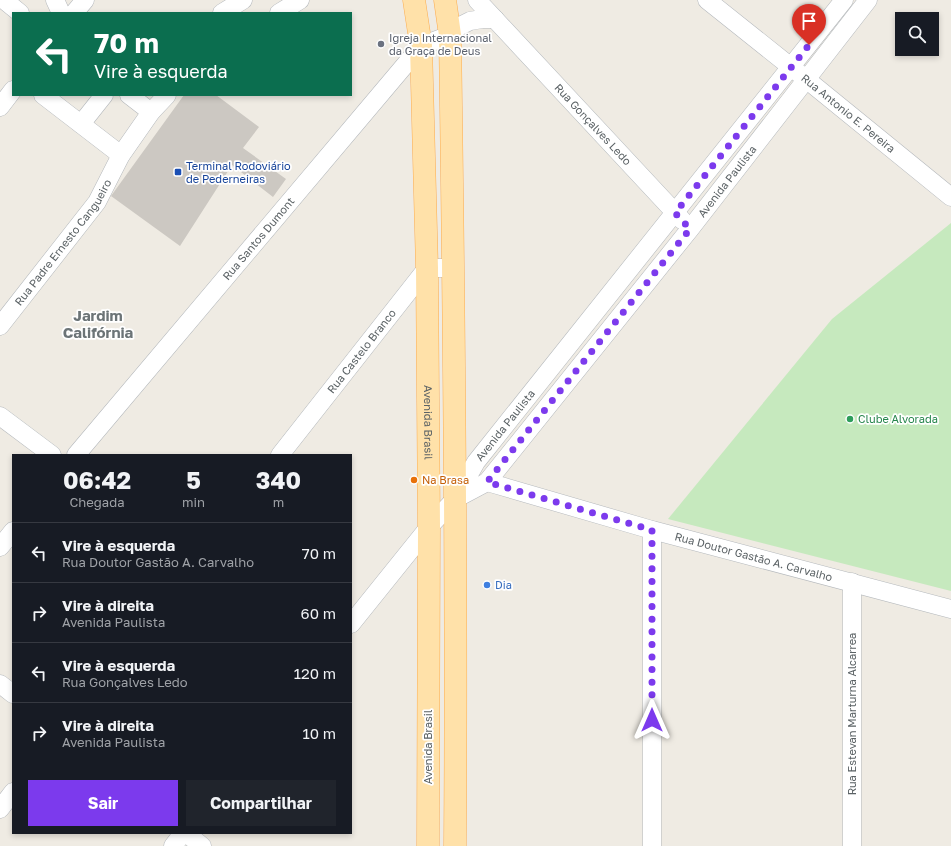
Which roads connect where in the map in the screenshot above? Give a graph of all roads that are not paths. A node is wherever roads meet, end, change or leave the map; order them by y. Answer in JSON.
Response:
{"nodes":[{"id":1,"x":4,"y":0,"type":"edge"},
{"id":2,"x":55,"y":0,"type":"edge"},
{"id":3,"x":85,"y":0,"type":"edge"},
{"id":4,"x":243,"y":0,"type":"edge"},
{"id":5,"x":300,"y":0,"type":"edge"},
{"id":6,"x":414,"y":0,"type":"edge"},
{"id":7,"x":445,"y":0,"type":"edge"},
{"id":8,"x":477,"y":0,"type":"edge"},
{"id":9,"x":707,"y":0,"type":"edge"},
{"id":10,"x":844,"y":0,"type":"edge"},
{"id":11,"x":868,"y":0,"type":"edge"},
{"id":12,"x":19,"y":12,"type":"edge"},
{"id":13,"x":61,"y":12,"type":"edge"},
{"id":14,"x":75,"y":12,"type":"edge"},
{"id":15,"x":224,"y":12,"type":"edge"},
{"id":16,"x":281,"y":12,"type":"edge"},
{"id":17,"x":496,"y":19,"type":"junction"},
{"id":18,"x":450,"y":35,"type":"junction"},
{"id":19,"x":421,"y":46,"type":"junction"},
{"id":20,"x":791,"y":67,"type":"junction"},
{"id":21,"x":806,"y":79,"type":"junction"},
{"id":22,"x":12,"y":91,"type":"edge"},
{"id":23,"x":44,"y":96,"type":"edge"},
{"id":24,"x":103,"y":96,"type":"edge"},
{"id":25,"x":130,"y":96,"type":"edge"},
{"id":26,"x":166,"y":96,"type":"edge"},
{"id":27,"x":0,"y":107,"type":"edge"},
{"id":28,"x":151,"y":112,"type":"junction"},
{"id":29,"x":81,"y":124,"type":"junction"},
{"id":30,"x":121,"y":155,"type":"junction"},
{"id":31,"x":951,"y":197,"type":"edge"},
{"id":32,"x":675,"y":213,"type":"junction"},
{"id":33,"x":690,"y":229,"type":"junction"},
{"id":34,"x":428,"y":268,"type":"junction"},
{"id":35,"x":454,"y":268,"type":"junction"},
{"id":36,"x":0,"y":326,"type":"edge"},
{"id":37,"x":0,"y":416,"type":"edge"},
{"id":38,"x":51,"y":454,"type":"edge"},
{"id":39,"x":77,"y":454,"type":"edge"},
{"id":40,"x":281,"y":454,"type":"edge"},
{"id":41,"x":487,"y":482,"type":"junction"},
{"id":42,"x":455,"y":498,"type":"junction"},
{"id":43,"x":428,"y":527,"type":"junction"},
{"id":44,"x":652,"y":530,"type":"junction"},
{"id":45,"x":12,"y":532,"type":"edge"},
{"id":46,"x":0,"y":547,"type":"edge"},
{"id":47,"x":852,"y":582,"type":"junction"},
{"id":48,"x":951,"y":609,"type":"edge"},
{"id":49,"x":352,"y":623,"type":"edge"},
{"id":50,"x":0,"y":684,"type":"edge"},
{"id":51,"x":12,"y":693,"type":"edge"},
{"id":52,"x":12,"y":793,"type":"edge"},
{"id":53,"x":428,"y":793,"type":"junction"},
{"id":54,"x":455,"y":793,"type":"junction"},
{"id":55,"x":0,"y":808,"type":"edge"},
{"id":56,"x":428,"y":817,"type":"junction"},
{"id":57,"x":456,"y":817,"type":"junction"},
{"id":58,"x":184,"y":834,"type":"edge"},
{"id":59,"x":186,"y":834,"type":"edge"},
{"id":60,"x":173,"y":846,"type":"edge"},
{"id":61,"x":202,"y":846,"type":"edge"},
{"id":62,"x":428,"y":846,"type":"edge"},
{"id":63,"x":455,"y":846,"type":"edge"},
{"id":64,"x":652,"y":846,"type":"edge"},
{"id":65,"x":852,"y":846,"type":"edge"}],
"edges":[{"from":1,"to":12,"type":"street"},
{"from":2,"to":13,"type":"street"},
{"from":3,"to":14,"type":"street"},
{"from":4,"to":15,"type":"street"},
{"from":5,"to":16,"type":"street"},
{"from":6,"to":19,"type":"main road","name":"Avenida Brasil"},
{"from":7,"to":18,"type":"main road"},
{"from":8,"to":17,"type":"street","name":"Rua Gonçalves Ledo"},
{"from":9,"to":20,"type":"street","name":"Rua Antonio E. Pereira"},
{"from":10,"to":20,"type":"street","name":"Avenida Paulista"},
{"from":11,"to":21,"type":"street","name":"Avenida Paulista"},
{"from":17,"to":18,"type":"street"},
{"from":17,"to":32,"type":"street","name":"Rua Gonçalves Ledo"},
{"from":18,"to":19,"type":"street","name":"Rua Santos Dumont"},
{"from":18,"to":35,"type":"main road"},
{"from":19,"to":34,"type":"main road","name":"Avenida Brasil"},
{"from":19,"to":39,"type":"street","name":"Rua Santos Dumont"},
{"from":20,"to":21,"type":"street","name":"Rua Antonio E. Pereira"},
{"from":20,"to":32,"type":"street","name":"Avenida Paulista"},
{"from":21,"to":31,"type":"street","name":"Rua Antonio E. Pereira"},
{"from":21,"to":33,"type":"street","name":"Avenida Paulista"},
{"from":22,"to":27,"type":"street"},
{"from":23,"to":29,"type":"street"},
{"from":24,"to":29,"type":"street"},
{"from":25,"to":28,"type":"street"},
{"from":26,"to":28,"type":"street","name":"Rua Padre Ernesto Cangueiro"},
{"from":28,"to":30,"type":"street","name":"Rua Padre Ernesto Cangueiro"},
{"from":29,"to":30,"type":"street"},
{"from":30,"to":36,"type":"street","name":"Rua Padre Ernesto Cangueiro"},
{"from":32,"to":33,"type":"street","name":"Rua Gonçalves Ledo"},
{"from":32,"to":42,"type":"street","name":"Avenida Paulista"},
{"from":33,"to":41,"type":"street","name":"Avenida Paulista"},
{"from":34,"to":35,"type":"street"},
{"from":34,"to":40,"type":"street","name":"Rua Castelo Branco"},
{"from":34,"to":43,"type":"main road","name":"Avenida Brasil"},
{"from":35,"to":42,"type":"main road"},
{"from":37,"to":38,"type":"street"},
{"from":41,"to":42,"type":"street","name":"Avenida Paulista"},
{"from":41,"to":44,"type":"street","name":"Rua Doutor Gastão A. Carvalho"},
{"from":42,"to":43,"type":"street","name":"Avenida Paulista"},
{"from":42,"to":54,"type":"main road"},
{"from":43,"to":49,"type":"street","name":"Avenida Paulista"},
{"from":43,"to":53,"type":"main road","name":"Avenida Brasil"},
{"from":44,"to":47,"type":"street","name":"Rua Doutor Gastão A. Carvalho"},
{"from":44,"to":64,"type":"street"},
{"from":45,"to":46,"type":"street"},
{"from":47,"to":48,"type":"street","name":"Rua Doutor Gastão A. Carvalho"},
{"from":47,"to":65,"type":"street","name":"Rua Estevan Marturna Alcarrea"},
{"from":50,"to":51,"type":"street"},
{"from":52,"to":55,"type":"street"},
{"from":53,"to":54,"type":"main road"},
{"from":53,"to":56,"type":"main road","name":"Avenida Brasil"},
{"from":54,"to":57,"type":"main road"},
{"from":56,"to":57,"type":"main road"},
{"from":56,"to":62,"type":"main road","name":"Avenida Brasil"},
{"from":57,"to":63,"type":"main road"},
{"from":58,"to":60,"type":"street"},
{"from":59,"to":61,"type":"street"}]}
